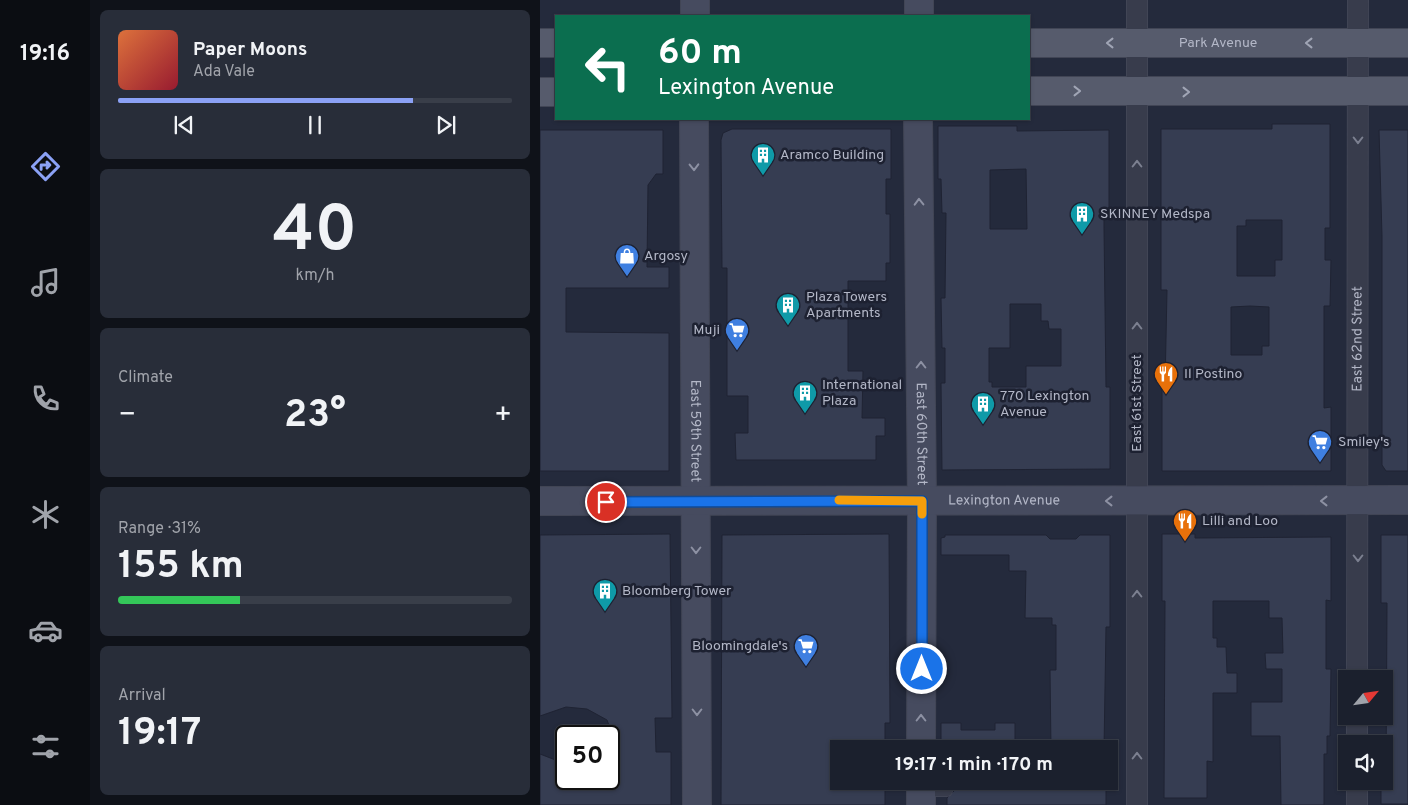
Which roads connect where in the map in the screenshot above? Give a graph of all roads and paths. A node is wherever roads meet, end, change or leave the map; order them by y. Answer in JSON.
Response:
{"nodes":[{"id":1,"x":695,"y":0,"type":"edge"},
{"id":2,"x":919,"y":0,"type":"edge"},
{"id":3,"x":1137,"y":0,"type":"edge"},
{"id":4,"x":1358,"y":0,"type":"edge"},
{"id":5,"x":695,"y":15,"type":"edge"},
{"id":6,"x":919,"y":15,"type":"edge"},
{"id":7,"x":1358,"y":42,"type":"junction"},
{"id":8,"x":540,"y":43,"type":"edge"},
{"id":9,"x":555,"y":43,"type":"edge"},
{"id":10,"x":1030,"y":43,"type":"edge"},
{"id":11,"x":1137,"y":43,"type":"junction"},
{"id":12,"x":1408,"y":43,"type":"edge"},
{"id":13,"x":1030,"y":91,"type":"edge"},
{"id":14,"x":1358,"y":91,"type":"junction"},
{"id":15,"x":1408,"y":91,"type":"edge"},
{"id":16,"x":540,"y":92,"type":"edge"},
{"id":17,"x":555,"y":92,"type":"edge"},
{"id":18,"x":1137,"y":92,"type":"junction"},
{"id":19,"x":694,"y":120,"type":"edge"},
{"id":20,"x":918,"y":120,"type":"edge"},
{"id":21,"x":1408,"y":500,"type":"edge"},
{"id":22,"x":696,"y":501,"type":"junction"},
{"id":23,"x":922,"y":501,"type":"junction"},
{"id":24,"x":1137,"y":501,"type":"junction"},
{"id":25,"x":1358,"y":501,"type":"junction"},
{"id":26,"x":540,"y":502,"type":"edge"},
{"id":27,"x":1357,"y":670,"type":"edge"},
{"id":28,"x":921,"y":740,"type":"edge"},
{"id":29,"x":1357,"y":790,"type":"edge"},
{"id":30,"x":697,"y":805,"type":"edge"},
{"id":31,"x":1137,"y":805,"type":"edge"},
{"id":32,"x":1357,"y":805,"type":"edge"}],
"edges":[{"from":1,"to":5,"type":"main road"},
{"from":2,"to":6,"type":"main road"},
{"from":3,"to":11,"type":"street","name":"East 61st Street"},
{"from":4,"to":7,"type":"street","name":"East 62nd Street"},
{"from":7,"to":11,"type":"main road","name":"Park Avenue","one_way":true},
{"from":7,"to":12,"type":"main road","name":"Park Avenue"},
{"from":7,"to":14,"type":"street","name":"East 62nd Street"},
{"from":8,"to":9,"type":"main road"},
{"from":11,"to":10,"type":"main road","name":"Park Avenue","one_way":true},
{"from":11,"to":18,"type":"street","name":"East 61st Street"},
{"from":13,"to":18,"type":"main road","one_way":true},
{"from":14,"to":15,"type":"main road"},
{"from":18,"to":14,"type":"main road","one_way":true},
{"from":14,"to":25,"type":"street","name":"East 62nd Street","one_way":true},
{"from":16,"to":17,"type":"main road"},
{"from":24,"to":18,"type":"street","name":"East 61st Street","one_way":true},
{"from":19,"to":22,"type":"main road","name":"East 59th Street","one_way":true},
{"from":23,"to":20,"type":"main road","name":"East 60th Street","one_way":true},
{"from":21,"to":25,"type":"main road","name":"Lexington Avenue"},
{"from":22,"to":23,"type":"main road","name":"Lexington Avenue"},
{"from":22,"to":26,"type":"main road","name":"Lexington Avenue"},
{"from":22,"to":30,"type":"main road","name":"East 59th Street","one_way":true},
{"from":24,"to":23,"type":"main road","name":"Lexington Avenue","one_way":true},
{"from":28,"to":23,"type":"main road","name":"East 60th Street","one_way":true},
{"from":25,"to":24,"type":"main road","name":"Lexington Avenue","one_way":true},
{"from":31,"to":24,"type":"street","name":"East 61st Street","one_way":true},
{"from":25,"to":27,"type":"street","name":"East 62nd Street","one_way":true},
{"from":29,"to":32,"type":"street"}]}
